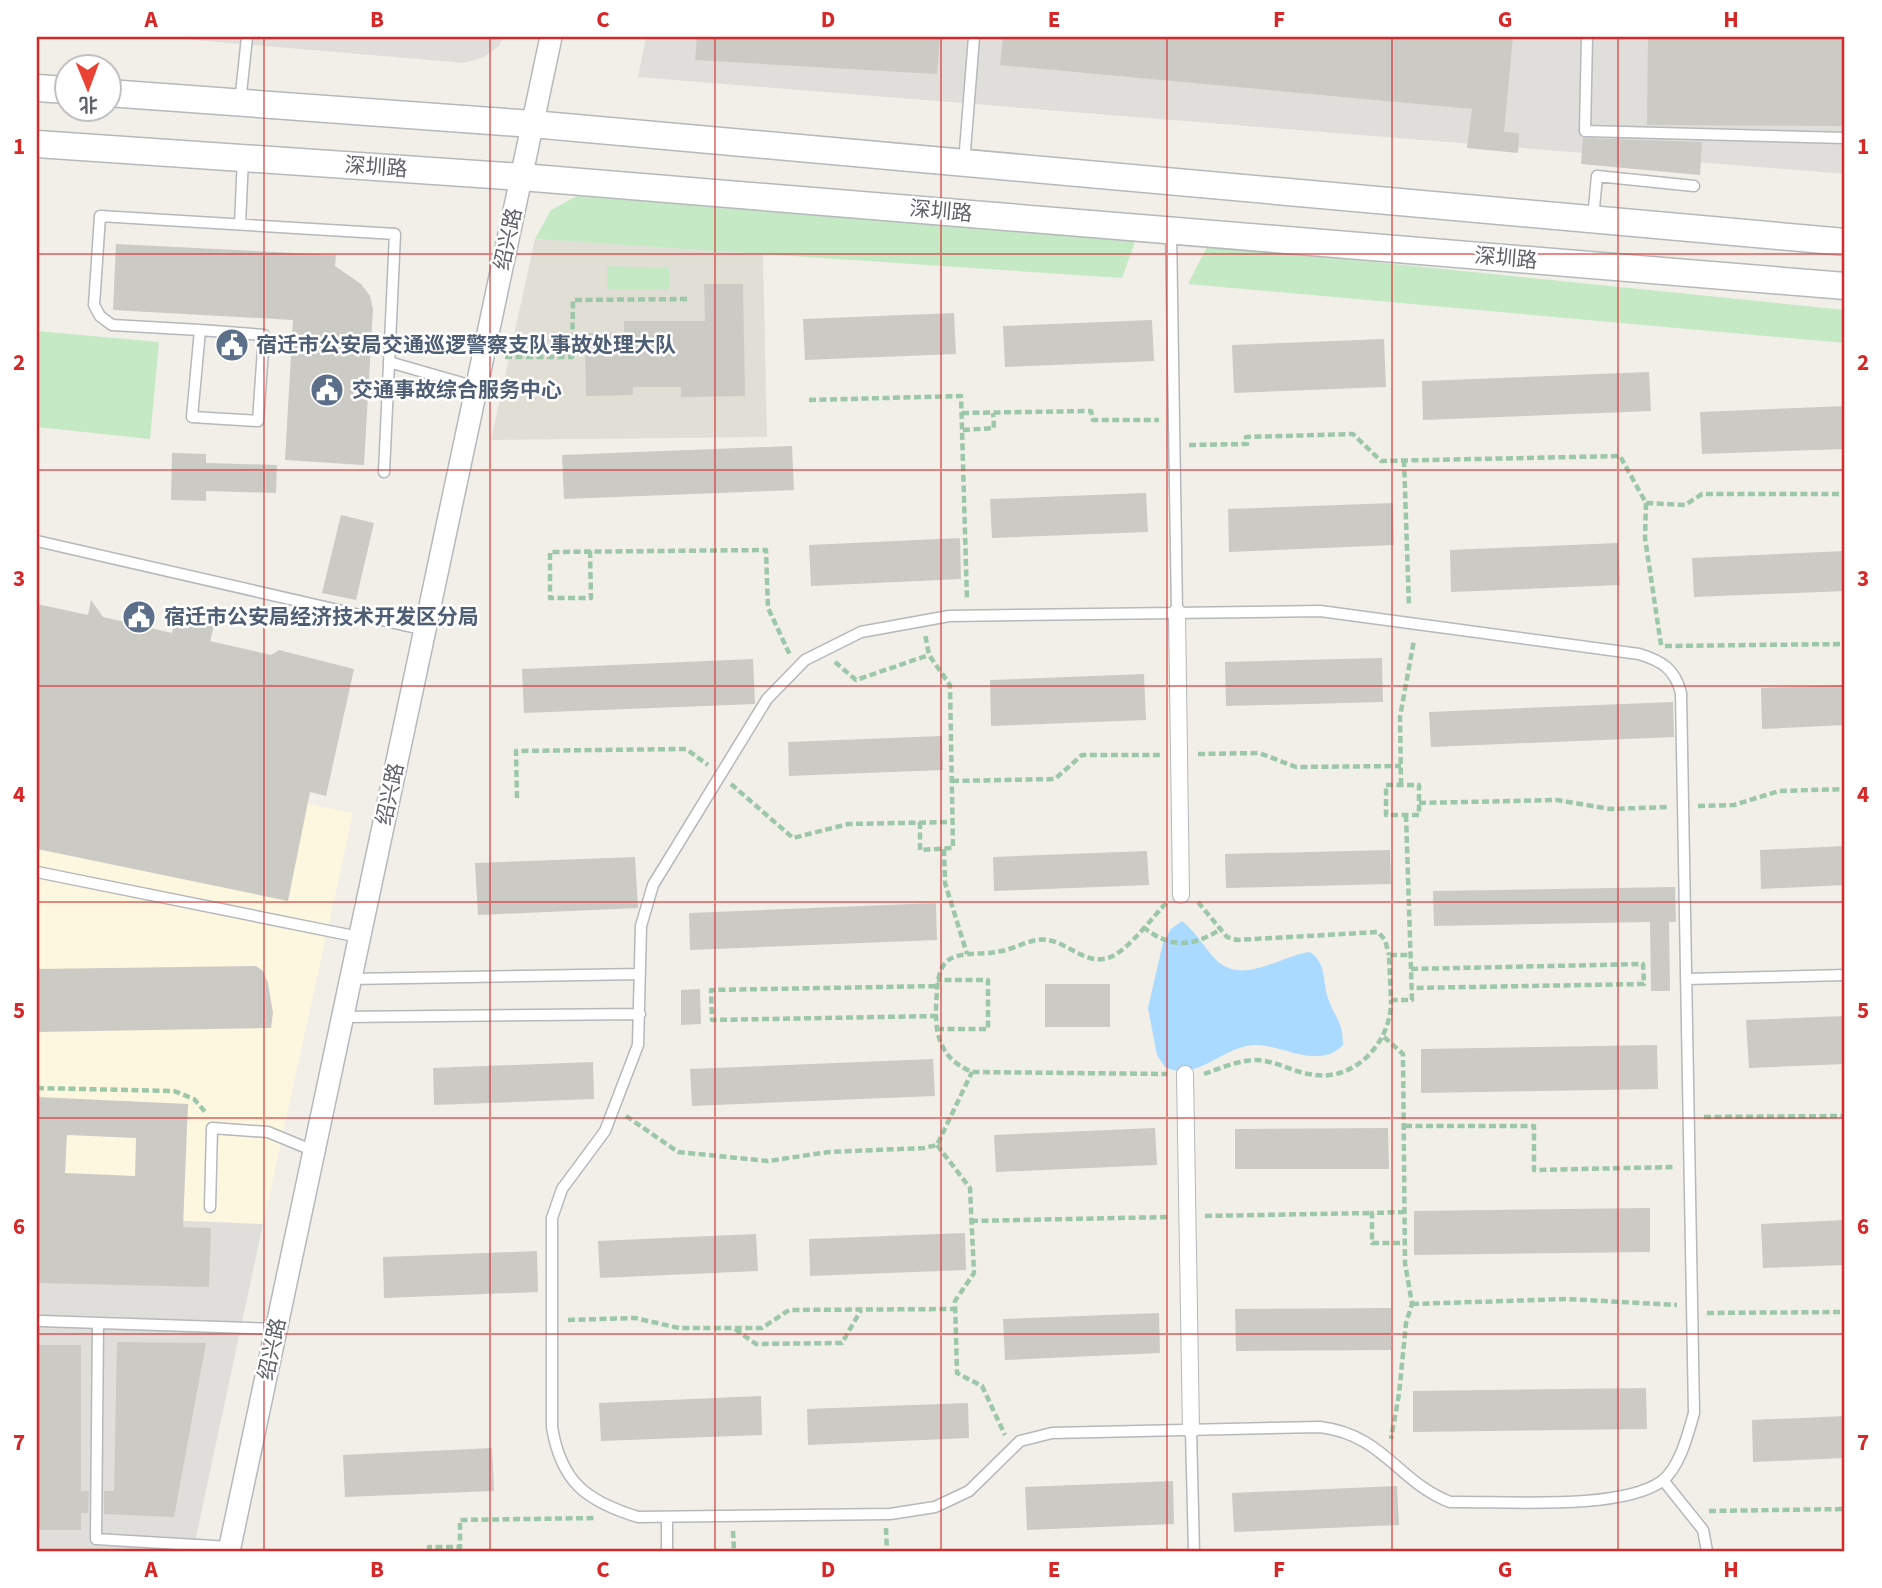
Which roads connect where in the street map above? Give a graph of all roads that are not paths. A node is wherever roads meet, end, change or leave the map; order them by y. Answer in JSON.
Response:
{"nodes":[{"id":1,"x":247,"y":37,"type":"edge"},
{"id":2,"x":551,"y":37,"type":"edge"},
{"id":3,"x":974,"y":37,"type":"edge"},
{"id":4,"x":1587,"y":37,"type":"edge"},
{"id":5,"x":122,"y":94,"type":"edge"},
{"id":6,"x":240,"y":103,"type":"junction"},
{"id":7,"x":532,"y":124,"type":"junction"},
{"id":8,"x":1845,"y":138,"type":"edge"},
{"id":9,"x":37,"y":144,"type":"edge"},
{"id":10,"x":243,"y":158,"type":"junction"},
{"id":11,"x":964,"y":163,"type":"junction"},
{"id":12,"x":521,"y":177,"type":"junction"},
{"id":13,"x":1694,"y":186,"type":"dead end"},
{"id":14,"x":1593,"y":219,"type":"junction"},
{"id":15,"x":240,"y":224,"type":"junction"},
{"id":16,"x":1171,"y":230,"type":"junction"},
{"id":17,"x":1845,"y":242,"type":"edge"},
{"id":18,"x":1845,"y":286,"type":"edge"},
{"id":19,"x":200,"y":330,"type":"junction"},
{"id":20,"x":389,"y":362,"type":"junction"},
{"id":21,"x":477,"y":387,"type":"junction"},
{"id":22,"x":384,"y":472,"type":"dead end"},
{"id":23,"x":37,"y":541,"type":"edge"},
{"id":24,"x":1177,"y":612,"type":"junction"},
{"id":25,"x":425,"y":629,"type":"junction"},
{"id":26,"x":37,"y":872,"type":"edge"},
{"id":27,"x":1181,"y":895,"type":"road end"},
{"id":28,"x":359,"y":937,"type":"junction"},
{"id":29,"x":640,"y":974,"type":"junction"},
{"id":30,"x":1845,"y":975,"type":"edge"},
{"id":31,"x":351,"y":979,"type":"junction"},
{"id":32,"x":1686,"y":979,"type":"junction"},
{"id":33,"x":640,"y":1014,"type":"junction"},
{"id":34,"x":342,"y":1017,"type":"junction"},
{"id":35,"x":1185,"y":1074,"type":"road end"},
{"id":36,"x":314,"y":1151,"type":"junction"},
{"id":37,"x":210,"y":1207,"type":"dead end"},
{"id":38,"x":41,"y":1321,"type":"dead end"},
{"id":39,"x":98,"y":1323,"type":"junction"},
{"id":40,"x":276,"y":1329,"type":"junction"},
{"id":41,"x":1191,"y":1430,"type":"junction"},
{"id":42,"x":1663,"y":1480,"type":"junction"},
{"id":43,"x":667,"y":1518,"type":"junction"},
{"id":44,"x":229,"y":1549,"type":"edge"},
{"id":45,"x":667,"y":1551,"type":"edge"},
{"id":46,"x":1194,"y":1551,"type":"edge"},
{"id":47,"x":1707,"y":1551,"type":"edge"}],
"edges":[{"from":1,"to":6,"type":"lane"},
{"from":2,"to":7,"type":"street","name":"绍兴路"},
{"from":3,"to":11,"type":"lane"},
{"from":4,"to":8,"type":"lane"},
{"from":5,"to":6,"type":"street"},
{"from":6,"to":7,"type":"street"},
{"from":7,"to":11,"type":"street"},
{"from":7,"to":12,"type":"street","name":"绍兴路"},
{"from":9,"to":10,"type":"street","name":"深圳路"},
{"from":10,"to":12,"type":"street","name":"深圳路"},
{"from":10,"to":15,"type":"lane"},
{"from":11,"to":14,"type":"street"},
{"from":12,"to":16,"type":"street","name":"深圳路"},
{"from":12,"to":21,"type":"street","name":"绍兴路"},
{"from":13,"to":14,"type":"lane"},
{"from":14,"to":17,"type":"street"},
{"from":15,"to":19,"type":"lane"},
{"from":15,"to":20,"type":"lane"},
{"from":16,"to":18,"type":"street","name":"深圳路"},
{"from":16,"to":24,"type":"lane"},
{"from":19,"to":19,"type":"lane"},
{"from":20,"to":21,"type":"lane"},
{"from":20,"to":22,"type":"lane"},
{"from":21,"to":25,"type":"street","name":"绍兴路"},
{"from":23,"to":25,"type":"lane"},
{"from":24,"to":27,"type":"street"},
{"from":24,"to":29,"type":"lane"},
{"from":24,"to":32,"type":"lane"},
{"from":25,"to":28,"type":"street","name":"绍兴路"},
{"from":26,"to":28,"type":"lane"},
{"from":28,"to":31,"type":"street","name":"绍兴路"},
{"from":29,"to":31,"type":"lane"},
{"from":29,"to":33,"type":"lane"},
{"from":30,"to":32,"type":"lane"},
{"from":31,"to":34,"type":"street","name":"绍兴路"},
{"from":32,"to":42,"type":"lane"},
{"from":33,"to":34,"type":"lane"},
{"from":33,"to":43,"type":"lane"},
{"from":34,"to":36,"type":"street","name":"绍兴路"},
{"from":35,"to":41,"type":"street"},
{"from":36,"to":37,"type":"lane"},
{"from":36,"to":40,"type":"street","name":"绍兴路"},
{"from":38,"to":39,"type":"lane"},
{"from":39,"to":40,"type":"lane"},
{"from":39,"to":44,"type":"lane"},
{"from":40,"to":44,"type":"street","name":"绍兴路"},
{"from":41,"to":42,"type":"lane"},
{"from":41,"to":43,"type":"lane"},
{"from":41,"to":46,"type":"lane"},
{"from":42,"to":47,"type":"lane"},
{"from":43,"to":45,"type":"lane"}]}
